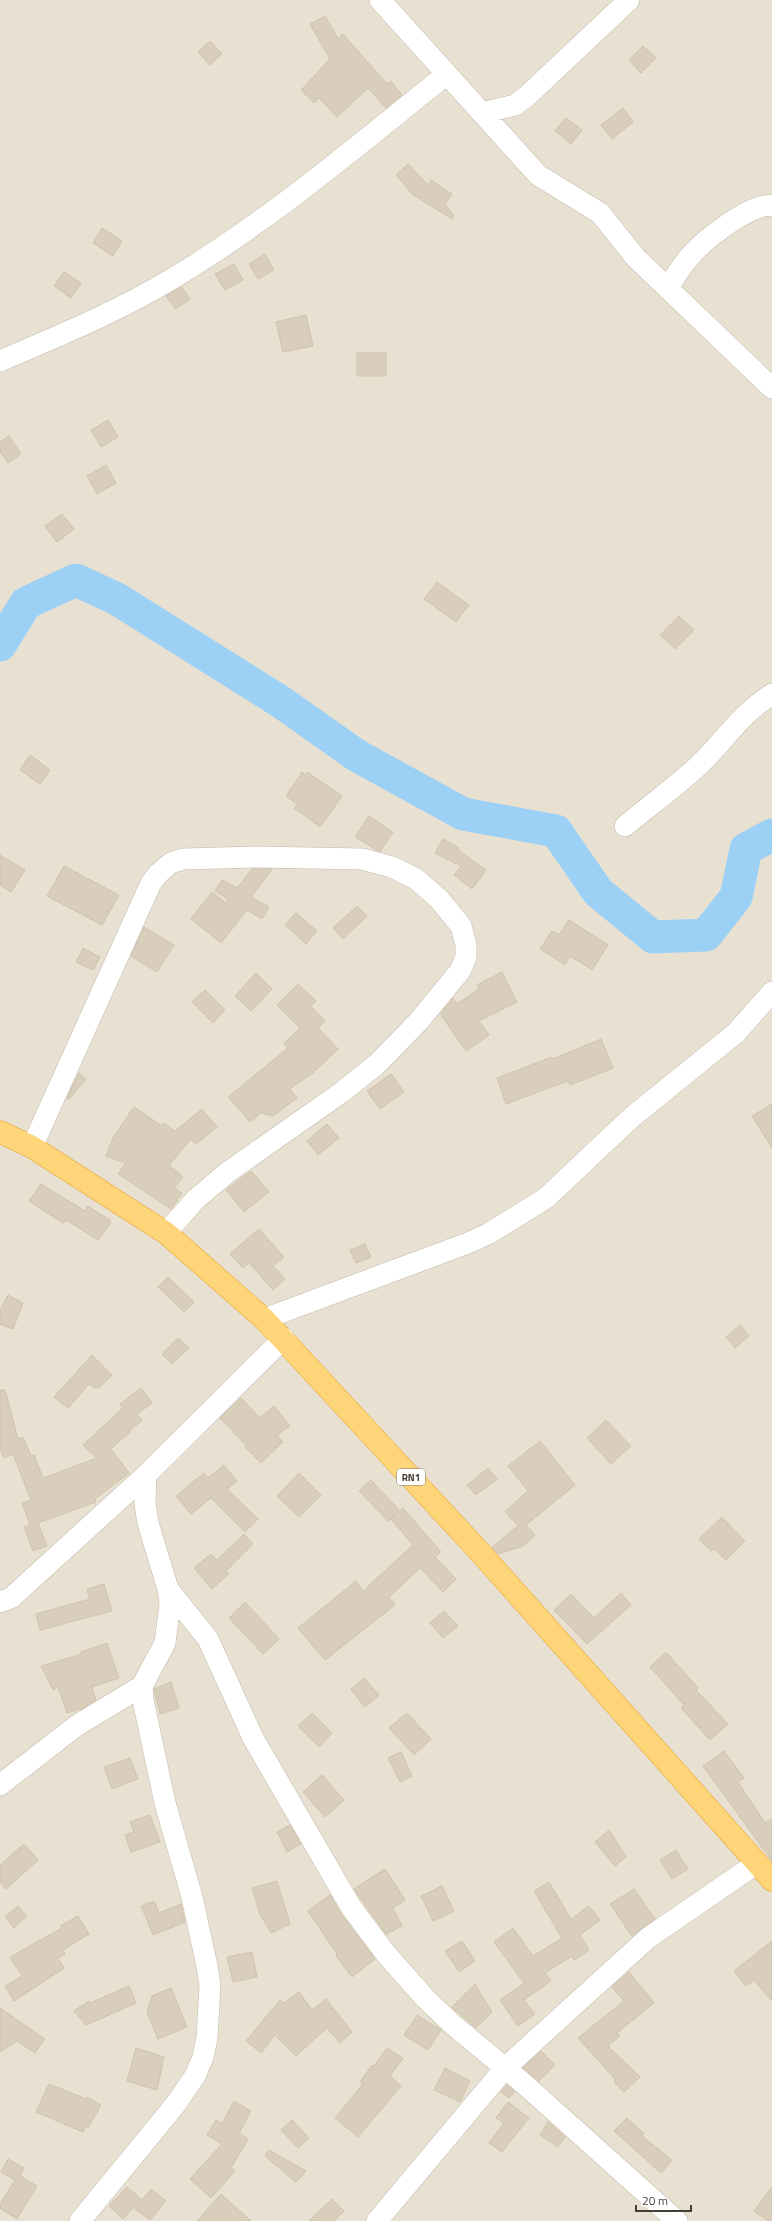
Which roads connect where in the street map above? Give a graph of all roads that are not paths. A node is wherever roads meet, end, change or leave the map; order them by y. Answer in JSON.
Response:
{"nodes":[{"id":1,"x":380,"y":0,"type":"edge"},
{"id":2,"x":629,"y":0,"type":"edge"},
{"id":3,"x":447,"y":74,"type":"junction"},
{"id":4,"x":482,"y":113,"type":"junction"},
{"id":5,"x":772,"y":206,"type":"edge"},
{"id":6,"x":667,"y":288,"type":"junction"},
{"id":7,"x":0,"y":361,"type":"edge"},
{"id":8,"x":772,"y":388,"type":"edge"},
{"id":9,"x":772,"y":694,"type":"edge"},
{"id":10,"x":625,"y":826,"type":"dead end"},
{"id":11,"x":772,"y":992,"type":"edge"},
{"id":12,"x":0,"y":1132,"type":"edge"},
{"id":13,"x":32,"y":1147,"type":"junction"},
{"id":14,"x":166,"y":1233,"type":"junction"},
{"id":15,"x":264,"y":1319,"type":"junction"},
{"id":16,"x":284,"y":1338,"type":"junction"},
{"id":17,"x":146,"y":1476,"type":"junction"},
{"id":18,"x":168,"y":1589,"type":"junction"},
{"id":19,"x":0,"y":1602,"type":"edge"},
{"id":20,"x":142,"y":1686,"type":"junction"},
{"id":21,"x":0,"y":1784,"type":"edge"},
{"id":22,"x":757,"y":1863,"type":"junction"},
{"id":23,"x":772,"y":1880,"type":"edge"},
{"id":24,"x":505,"y":2068,"type":"junction"},
{"id":25,"x":80,"y":2221,"type":"edge"},
{"id":26,"x":377,"y":2221,"type":"edge"},
{"id":27,"x":677,"y":2221,"type":"edge"}],
"edges":[{"from":1,"to":3,"type":"street"},
{"from":2,"to":4,"type":"street"},
{"from":3,"to":4,"type":"street"},
{"from":3,"to":7,"type":"street"},
{"from":4,"to":6,"type":"street"},
{"from":5,"to":6,"type":"street"},
{"from":6,"to":8,"type":"street"},
{"from":9,"to":10,"type":"street"},
{"from":11,"to":15,"type":"street"},
{"from":12,"to":13,"type":"highway","number":"RN1"},
{"from":13,"to":14,"type":"highway","number":"RN1"},
{"from":13,"to":14,"type":"street"},
{"from":14,"to":15,"type":"highway","number":"RN1"},
{"from":15,"to":16,"type":"highway","number":"RN1"},
{"from":16,"to":17,"type":"street"},
{"from":16,"to":22,"type":"highway","number":"RN1"},
{"from":17,"to":18,"type":"street"},
{"from":17,"to":19,"type":"street"},
{"from":18,"to":20,"type":"street"},
{"from":18,"to":24,"type":"street"},
{"from":20,"to":21,"type":"street"},
{"from":20,"to":25,"type":"street"},
{"from":22,"to":23,"type":"highway","number":"RN1"},
{"from":22,"to":24,"type":"street"},
{"from":24,"to":26,"type":"street"},
{"from":24,"to":27,"type":"street"}]}
